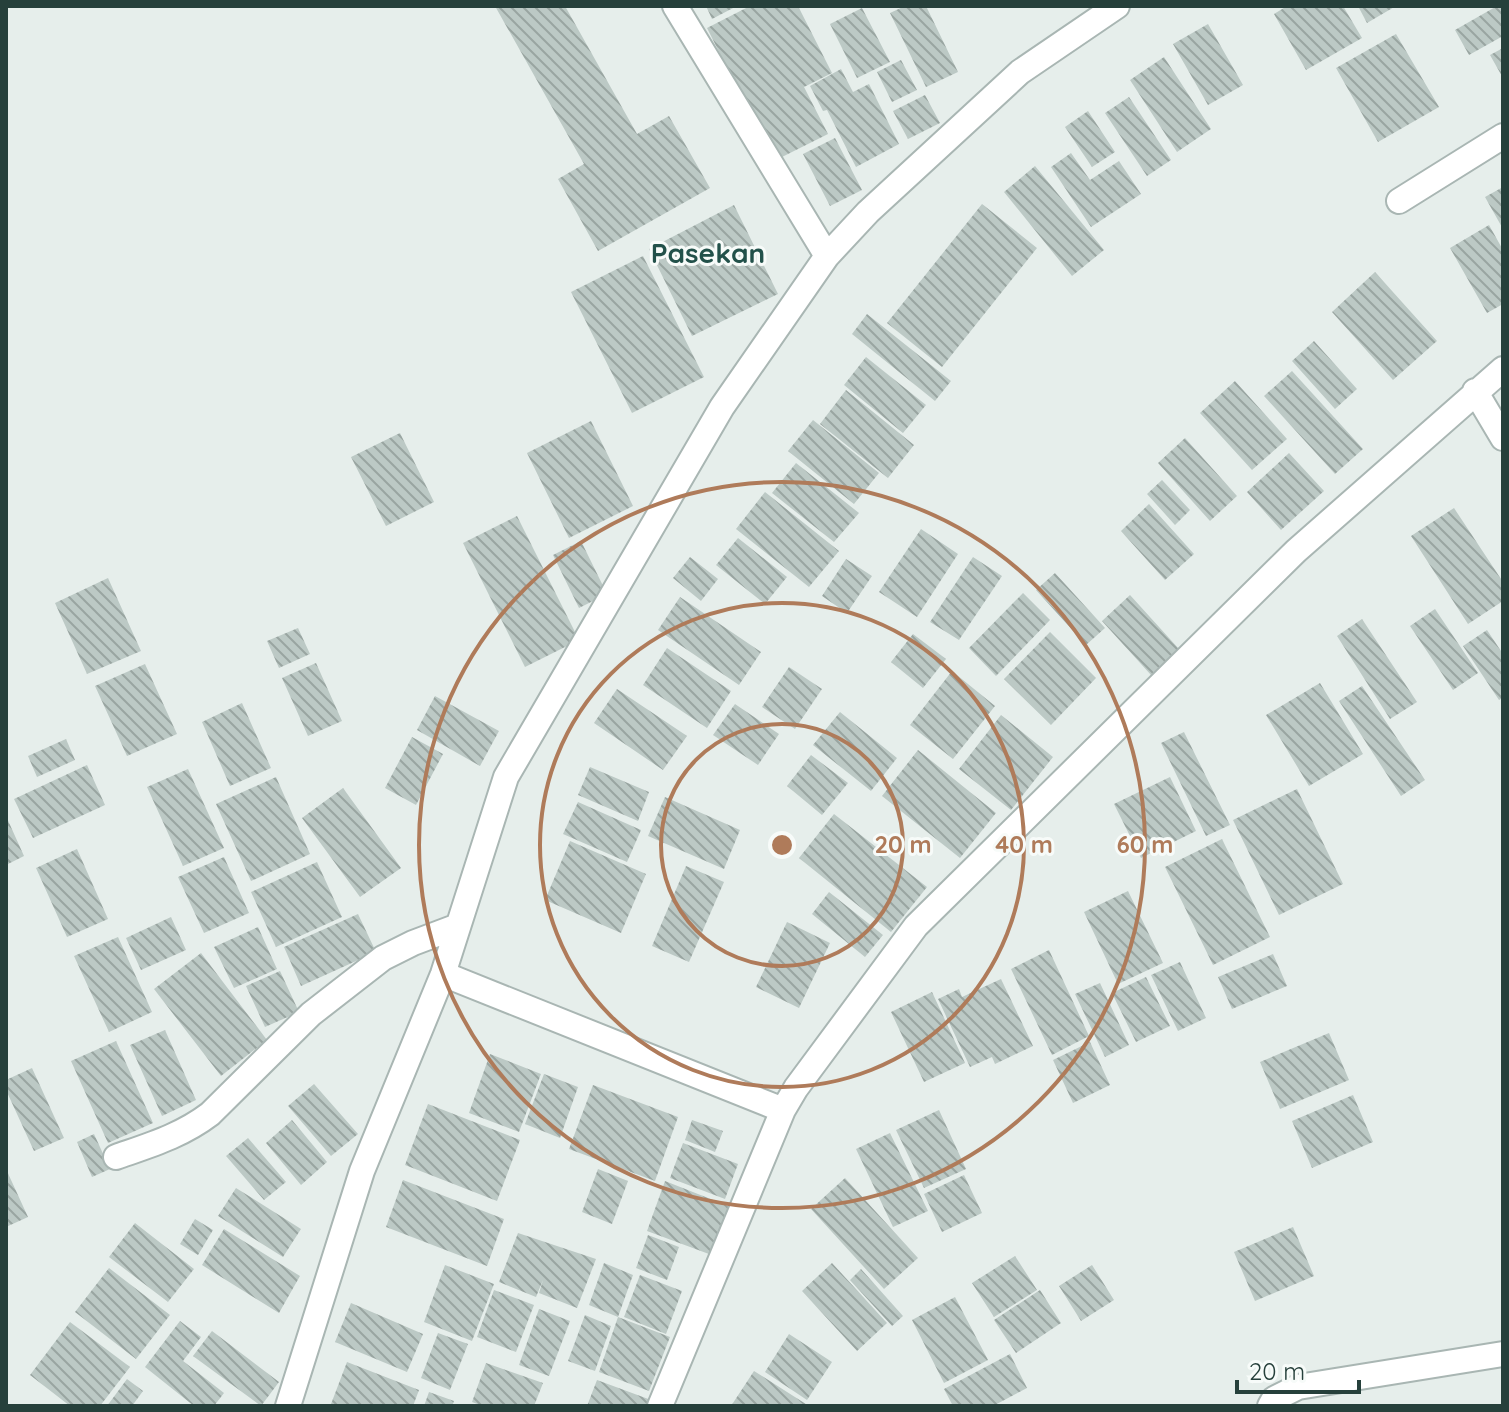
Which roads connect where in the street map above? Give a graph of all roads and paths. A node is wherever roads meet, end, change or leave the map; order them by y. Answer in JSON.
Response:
{"nodes":[{"id":1,"x":675,"y":6,"type":"edge"},
{"id":2,"x":1117,"y":6,"type":"edge"},
{"id":3,"x":1503,"y":136,"type":"edge"},
{"id":4,"x":1399,"y":201,"type":"dead end"},
{"id":5,"x":827,"y":256,"type":"junction"},
{"id":6,"x":1503,"y":369,"type":"edge"},
{"id":7,"x":1475,"y":391,"type":"junction"},
{"id":8,"x":1503,"y":438,"type":"edge"},
{"id":9,"x":458,"y":926,"type":"junction"},
{"id":10,"x":443,"y":974,"type":"junction"},
{"id":11,"x":783,"y":1110,"type":"junction"},
{"id":12,"x":116,"y":1157,"type":"dead end"},
{"id":13,"x":1503,"y":1354,"type":"edge"},
{"id":14,"x":1269,"y":1404,"type":"edge"},
{"id":15,"x":288,"y":1406,"type":"edge"},
{"id":16,"x":660,"y":1406,"type":"edge"}],
"edges":[{"from":1,"to":5,"type":"street"},
{"from":2,"to":5,"type":"street"},
{"from":3,"to":4,"type":"street"},
{"from":5,"to":9,"type":"street"},
{"from":6,"to":7,"type":"street"},
{"from":7,"to":8,"type":"street"},
{"from":7,"to":11,"type":"street"},
{"from":9,"to":10,"type":"street"},
{"from":9,"to":12,"type":"street"},
{"from":10,"to":11,"type":"street"},
{"from":10,"to":15,"type":"street"},
{"from":11,"to":16,"type":"street"},
{"from":13,"to":14,"type":"street"}]}
